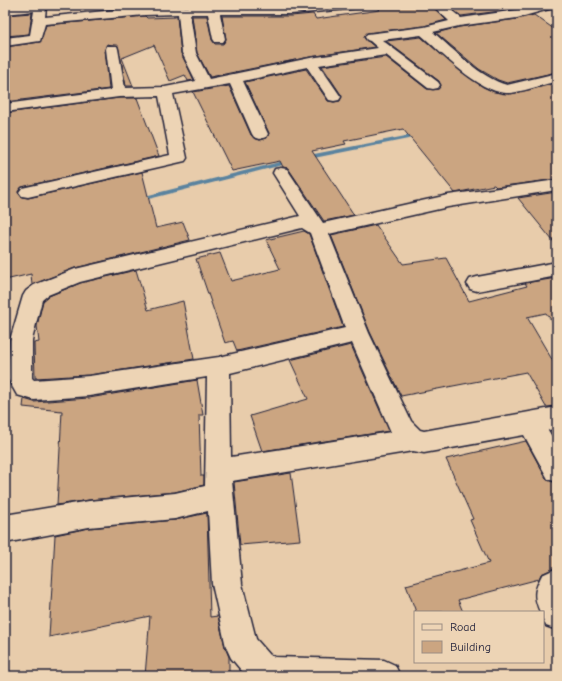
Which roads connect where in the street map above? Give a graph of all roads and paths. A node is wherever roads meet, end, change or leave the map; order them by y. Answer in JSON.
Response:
{"nodes":[{"id":1,"x":360,"y":5,"type":"edge"},
{"id":2,"x":438,"y":5,"type":"edge"},
{"id":3,"x":552,"y":5,"type":"edge"},
{"id":4,"x":151,"y":8,"type":"edge"},
{"id":5,"x":5,"y":10,"type":"edge"},
{"id":6,"x":184,"y":10,"type":"junction"},
{"id":7,"x":213,"y":11,"type":"junction"},
{"id":8,"x":39,"y":21,"type":"junction"},
{"id":9,"x":458,"y":22,"type":"junction"},
{"id":10,"x":424,"y":31,"type":"junction"},
{"id":11,"x":219,"y":39,"type":"dead end"},
{"id":12,"x":5,"y":42,"type":"edge"},
{"id":13,"x":112,"y":49,"type":"dead end"},
{"id":14,"x":387,"y":51,"type":"junction"},
{"id":15,"x":310,"y":62,"type":"junction"},
{"id":16,"x":557,"y":77,"type":"edge"},
{"id":17,"x":235,"y":79,"type":"junction"},
{"id":18,"x":204,"y":84,"type":"junction"},
{"id":19,"x":434,"y":85,"type":"dead end"},
{"id":20,"x":165,"y":91,"type":"junction"},
{"id":21,"x":120,"y":93,"type":"junction"},
{"id":22,"x":334,"y":97,"type":"dead end"},
{"id":23,"x":5,"y":108,"type":"edge"},
{"id":24,"x":260,"y":134,"type":"dead end"},
{"id":25,"x":281,"y":173,"type":"dead end"},
{"id":26,"x":557,"y":185,"type":"edge"},
{"id":27,"x":28,"y":192,"type":"dead end"},
{"id":28,"x":318,"y":230,"type":"junction"},
{"id":29,"x":557,"y":269,"type":"edge"},
{"id":30,"x":477,"y":284,"type":"dead end"},
{"id":31,"x":358,"y":333,"type":"junction"},
{"id":32,"x":219,"y":366,"type":"junction"},
{"id":33,"x":557,"y":418,"type":"edge"},
{"id":34,"x":531,"y":423,"type":"junction"},
{"id":35,"x":413,"y":440,"type":"junction"},
{"id":36,"x":557,"y":470,"type":"edge"},
{"id":37,"x":218,"y":471,"type":"junction"},
{"id":38,"x":5,"y":529,"type":"edge"},
{"id":39,"x":557,"y":583,"type":"edge"},
{"id":40,"x":557,"y":615,"type":"edge"},
{"id":41,"x":384,"y":676,"type":"edge"}],
"edges":[{"from":1,"to":7,"type":"street"},
{"from":2,"to":9,"type":"street"},
{"from":3,"to":9,"type":"street"},
{"from":4,"to":6,"type":"street"},
{"from":4,"to":8,"type":"street"},
{"from":5,"to":8,"type":"street"},
{"from":6,"to":7,"type":"street"},
{"from":6,"to":18,"type":"street"},
{"from":7,"to":11,"type":"street"},
{"from":8,"to":12,"type":"street"},
{"from":9,"to":10,"type":"street"},
{"from":10,"to":14,"type":"street"},
{"from":10,"to":16,"type":"street"},
{"from":13,"to":21,"type":"street"},
{"from":14,"to":15,"type":"street"},
{"from":14,"to":19,"type":"street"},
{"from":15,"to":17,"type":"street"},
{"from":15,"to":22,"type":"street"},
{"from":17,"to":18,"type":"street"},
{"from":17,"to":24,"type":"street"},
{"from":18,"to":20,"type":"street"},
{"from":20,"to":21,"type":"street"},
{"from":20,"to":27,"type":"street"},
{"from":21,"to":23,"type":"street"},
{"from":25,"to":28,"type":"street"},
{"from":26,"to":28,"type":"street"},
{"from":28,"to":31,"type":"street"},
{"from":28,"to":32,"type":"street"},
{"from":29,"to":30,"type":"street"},
{"from":31,"to":32,"type":"street"},
{"from":31,"to":35,"type":"street"},
{"from":32,"to":37,"type":"street"},
{"from":33,"to":34,"type":"street"},
{"from":34,"to":35,"type":"street"},
{"from":34,"to":36,"type":"street"},
{"from":35,"to":37,"type":"street"},
{"from":37,"to":38,"type":"street"},
{"from":37,"to":41,"type":"street"},
{"from":39,"to":40,"type":"street"}]}
